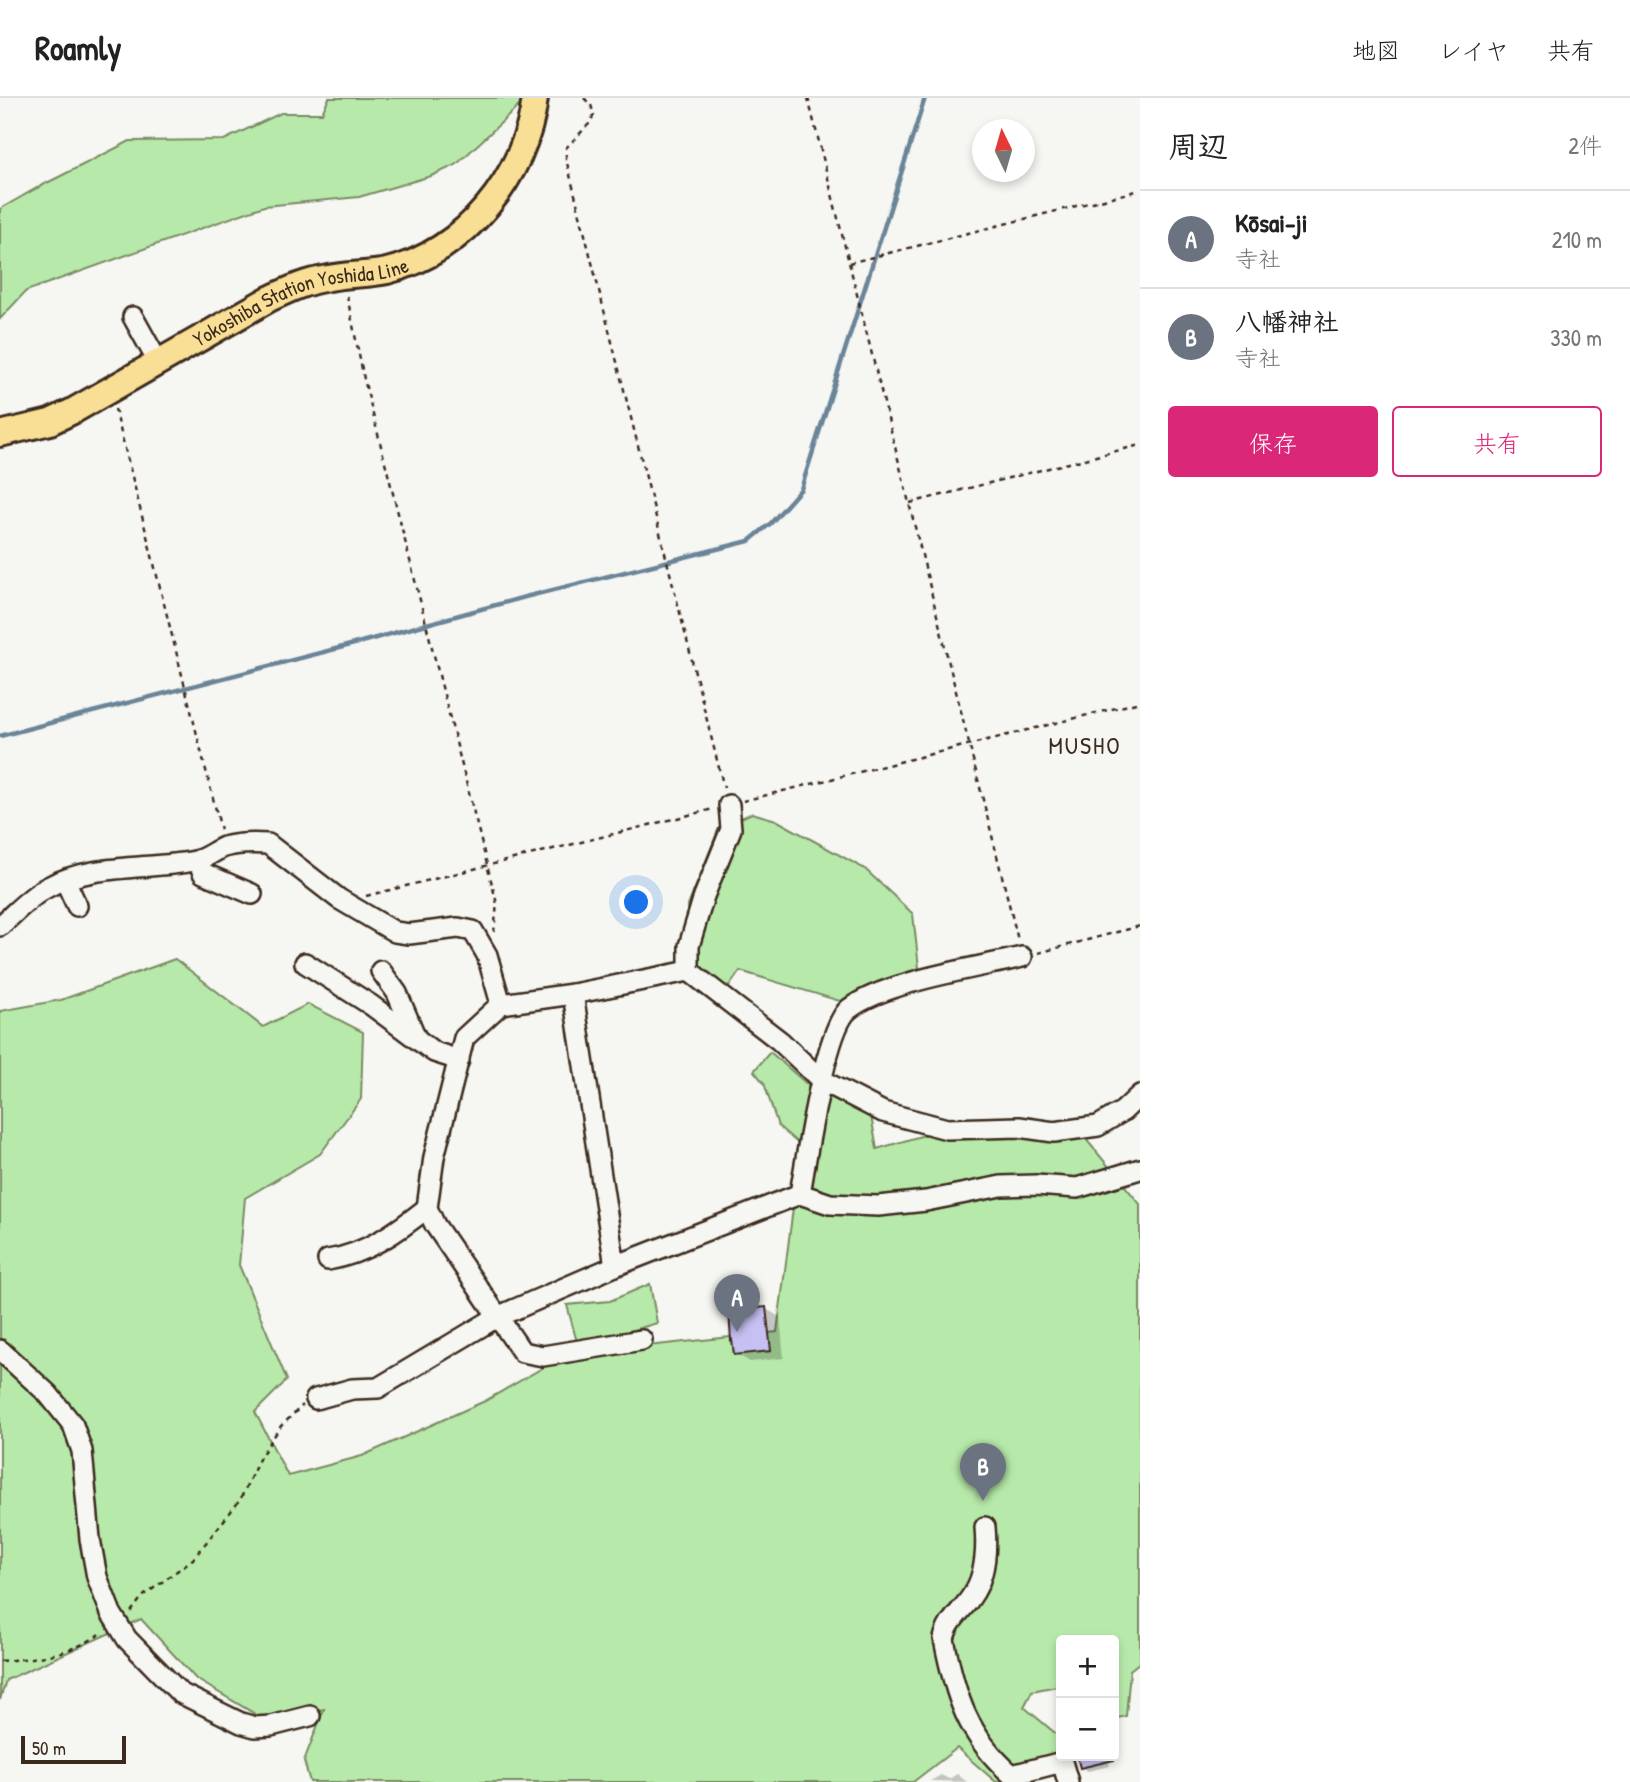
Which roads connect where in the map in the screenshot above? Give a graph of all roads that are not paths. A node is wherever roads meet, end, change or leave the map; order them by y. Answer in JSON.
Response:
{"nodes":[{"id":1,"x":535,"y":98,"type":"edge"},
{"id":2,"x":133,"y":317,"type":"dead end"},
{"id":3,"x":158,"y":362,"type":"junction"},
{"id":4,"x":0,"y":434,"type":"edge"},
{"id":5,"x":729,"y":805,"type":"road end"},
{"id":6,"x":198,"y":860,"type":"junction"},
{"id":7,"x":65,"y":880,"type":"junction"},
{"id":8,"x":252,"y":894,"type":"dead end"},
{"id":9,"x":78,"y":906,"type":"dead end"},
{"id":10,"x":0,"y":926,"type":"edge"},
{"id":11,"x":1022,"y":957,"type":"road end"},
{"id":12,"x":305,"y":963,"type":"dead end"},
{"id":13,"x":381,"y":971,"type":"dead end"},
{"id":14,"x":689,"y":971,"type":"junction"},
{"id":15,"x":573,"y":994,"type":"junction"},
{"id":16,"x":501,"y":1004,"type":"junction"},
{"id":17,"x":417,"y":1039,"type":"junction"},
{"id":18,"x":459,"y":1060,"type":"junction"},
{"id":19,"x":821,"y":1080,"type":"junction"},
{"id":20,"x":1140,"y":1095,"type":"edge"},
{"id":21,"x":1140,"y":1169,"type":"edge"},
{"id":22,"x":800,"y":1194,"type":"junction"},
{"id":23,"x":427,"y":1208,"type":"junction"},
{"id":24,"x":328,"y":1260,"type":"dead end"},
{"id":25,"x":615,"y":1266,"type":"junction"},
{"id":26,"x":497,"y":1317,"type":"junction"},
{"id":27,"x":642,"y":1340,"type":"dead end"},
{"id":28,"x":0,"y":1350,"type":"edge"},
{"id":29,"x":316,"y":1399,"type":"road end"},
{"id":30,"x":985,"y":1527,"type":"dead end"},
{"id":31,"x":310,"y":1716,"type":"dead end"},
{"id":32,"x":1068,"y":1782,"type":"edge"}],
"edges":[{"from":1,"to":3,"type":"main road","name":"Yokoshiba Station Yoshida Line"},
{"from":2,"to":3,"type":"street"},
{"from":3,"to":4,"type":"main road","name":"Yokoshiba Station Yoshida Line"},
{"from":5,"to":14,"type":"street"},
{"from":6,"to":7,"type":"street"},
{"from":6,"to":8,"type":"street"},
{"from":6,"to":16,"type":"street"},
{"from":7,"to":9,"type":"street"},
{"from":7,"to":10,"type":"street"},
{"from":11,"to":19,"type":"street"},
{"from":12,"to":17,"type":"street"},
{"from":13,"to":17,"type":"street"},
{"from":14,"to":15,"type":"street"},
{"from":14,"to":19,"type":"street"},
{"from":15,"to":16,"type":"street"},
{"from":15,"to":25,"type":"street"},
{"from":16,"to":18,"type":"street"},
{"from":17,"to":18,"type":"street"},
{"from":18,"to":23,"type":"street"},
{"from":19,"to":20,"type":"street"},
{"from":19,"to":22,"type":"street"},
{"from":21,"to":22,"type":"street"},
{"from":22,"to":25,"type":"street"},
{"from":23,"to":24,"type":"street"},
{"from":23,"to":26,"type":"street"},
{"from":25,"to":26,"type":"street"},
{"from":26,"to":27,"type":"street"},
{"from":26,"to":29,"type":"street"},
{"from":28,"to":31,"type":"street"},
{"from":30,"to":32,"type":"street"}]}
